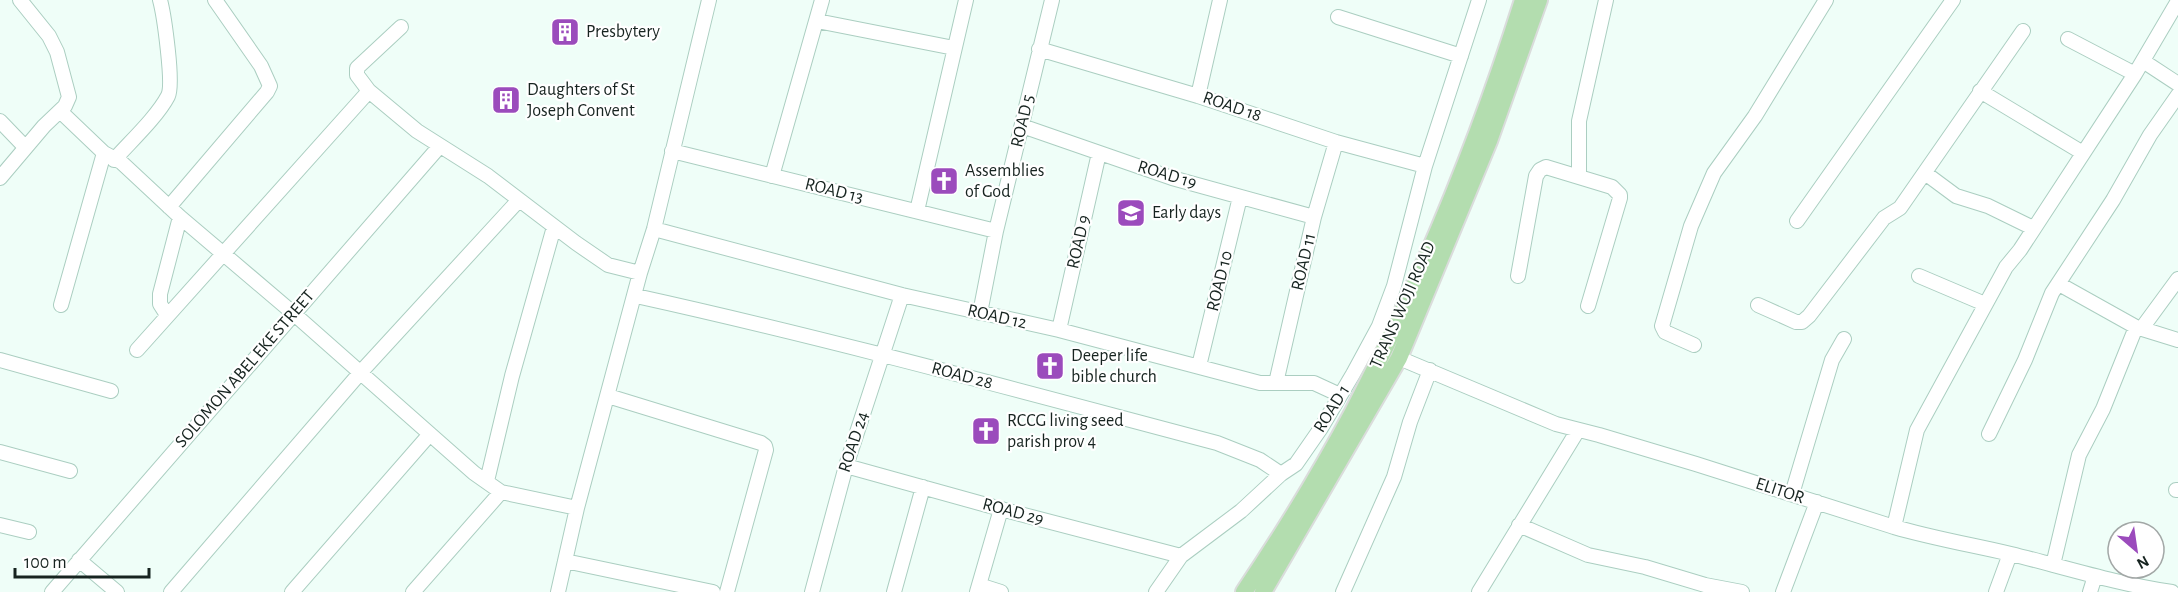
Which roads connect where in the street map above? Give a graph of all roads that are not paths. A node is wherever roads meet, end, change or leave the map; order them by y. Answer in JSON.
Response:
{"nodes":[{"id":1,"x":20,"y":0,"type":"edge"},
{"id":2,"x":160,"y":0,"type":"edge"},
{"id":3,"x":215,"y":0,"type":"edge"},
{"id":4,"x":709,"y":0,"type":"edge"},
{"id":5,"x":822,"y":0,"type":"edge"},
{"id":6,"x":966,"y":0,"type":"edge"},
{"id":7,"x":1052,"y":0,"type":"edge"},
{"id":8,"x":1479,"y":0,"type":"edge"},
{"id":9,"x":1523,"y":0,"type":"edge"},
{"id":10,"x":1539,"y":0,"type":"edge"},
{"id":11,"x":1606,"y":0,"type":"edge"},
{"id":12,"x":1827,"y":0,"type":"edge"},
{"id":13,"x":1953,"y":0,"type":"edge"},
{"id":14,"x":1217,"y":1,"type":"edge"},
{"id":15,"x":2178,"y":1,"type":"edge"},
{"id":16,"x":1338,"y":17,"type":"dead end"},
{"id":17,"x":817,"y":21,"type":"junction"},
{"id":18,"x":401,"y":27,"type":"dead end"},
{"id":19,"x":2023,"y":31,"type":"dead end"},
{"id":20,"x":2068,"y":39,"type":"dead end"},
{"id":21,"x":954,"y":48,"type":"junction"},
{"id":22,"x":1039,"y":49,"type":"junction"},
{"id":23,"x":1461,"y":56,"type":"junction"},
{"id":24,"x":2143,"y":61,"type":"junction"},
{"id":25,"x":2134,"y":75,"type":"junction"},
{"id":26,"x":2178,"y":84,"type":"edge"},
{"id":27,"x":369,"y":91,"type":"junction"},
{"id":28,"x":1980,"y":91,"type":"junction"},
{"id":29,"x":2178,"y":95,"type":"edge"},
{"id":30,"x":1198,"y":96,"type":"junction"},
{"id":31,"x":60,"y":111,"type":"junction"},
{"id":32,"x":0,"y":121,"type":"edge"},
{"id":33,"x":1022,"y":126,"type":"junction"},
{"id":34,"x":1336,"y":142,"type":"junction"},
{"id":35,"x":25,"y":147,"type":"junction"},
{"id":36,"x":439,"y":147,"type":"junction"},
{"id":37,"x":672,"y":151,"type":"junction"},
{"id":38,"x":1099,"y":153,"type":"junction"},
{"id":39,"x":2083,"y":153,"type":"junction"},
{"id":40,"x":109,"y":157,"type":"junction"},
{"id":41,"x":1425,"y":166,"type":"junction"},
{"id":42,"x":1925,"y":173,"type":"junction"},
{"id":43,"x":772,"y":176,"type":"junction"},
{"id":44,"x":1579,"y":176,"type":"junction"},
{"id":45,"x":0,"y":178,"type":"edge"},
{"id":46,"x":1240,"y":197,"type":"junction"},
{"id":47,"x":518,"y":201,"type":"junction"},
{"id":48,"x":169,"y":207,"type":"junction"},
{"id":49,"x":916,"y":211,"type":"junction"},
{"id":50,"x":180,"y":217,"type":"junction"},
{"id":51,"x":1314,"y":217,"type":"junction"},
{"id":52,"x":1797,"y":221,"type":"dead end"},
{"id":53,"x":554,"y":226,"type":"junction"},
{"id":54,"x":2033,"y":228,"type":"junction"},
{"id":55,"x":654,"y":229,"type":"junction"},
{"id":56,"x":996,"y":231,"type":"junction"},
{"id":57,"x":223,"y":254,"type":"junction"},
{"id":58,"x":640,"y":273,"type":"junction"},
{"id":59,"x":1518,"y":276,"type":"dead end"},
{"id":60,"x":1920,"y":276,"type":"dead end"},
{"id":61,"x":2178,"y":279,"type":"edge"},
{"id":62,"x":2059,"y":284,"type":"junction"},
{"id":63,"x":902,"y":295,"type":"junction"},
{"id":64,"x":636,"y":296,"type":"junction"},
{"id":65,"x":1985,"y":304,"type":"junction"},
{"id":66,"x":61,"y":305,"type":"dead end"},
{"id":67,"x":1758,"y":305,"type":"dead end"},
{"id":68,"x":1588,"y":306,"type":"dead end"},
{"id":69,"x":293,"y":313,"type":"junction"},
{"id":70,"x":980,"y":313,"type":"junction"},
{"id":71,"x":167,"y":315,"type":"junction"},
{"id":72,"x":2139,"y":328,"type":"junction"},
{"id":73,"x":1059,"y":330,"type":"junction"},
{"id":74,"x":1844,"y":339,"type":"dead end"},
{"id":75,"x":2178,"y":340,"type":"edge"},
{"id":76,"x":1694,"y":345,"type":"dead end"},
{"id":77,"x":137,"y":350,"type":"dead end"},
{"id":78,"x":881,"y":355,"type":"junction"},
{"id":79,"x":1399,"y":358,"type":"junction"},
{"id":80,"x":0,"y":360,"type":"edge"},
{"id":81,"x":1199,"y":366,"type":"junction"},
{"id":82,"x":1430,"y":370,"type":"junction"},
{"id":83,"x":360,"y":373,"type":"junction"},
{"id":84,"x":1276,"y":382,"type":"junction"},
{"id":85,"x":111,"y":391,"type":"dead end"},
{"id":86,"x":1340,"y":395,"type":"junction"},
{"id":87,"x":608,"y":396,"type":"junction"},
{"id":88,"x":1578,"y":430,"type":"junction"},
{"id":89,"x":430,"y":434,"type":"junction"},
{"id":90,"x":1989,"y":434,"type":"dead end"},
{"id":91,"x":0,"y":452,"type":"edge"},
{"id":92,"x":846,"y":466,"type":"junction"},
{"id":93,"x":70,"y":471,"type":"dead end"},
{"id":94,"x":1281,"y":474,"type":"junction"},
{"id":95,"x":487,"y":481,"type":"junction"},
{"id":96,"x":923,"y":487,"type":"junction"},
{"id":97,"x":501,"y":492,"type":"junction"},
{"id":98,"x":1792,"y":494,"type":"junction"},
{"id":99,"x":1817,"y":502,"type":"junction"},
{"id":100,"x":577,"y":508,"type":"junction"},
{"id":101,"x":1001,"y":509,"type":"junction"},
{"id":102,"x":0,"y":525,"type":"edge"},
{"id":103,"x":1518,"y":525,"type":"junction"},
{"id":104,"x":1894,"y":527,"type":"junction"},
{"id":105,"x":29,"y":532,"type":"dead end"},
{"id":106,"x":2010,"y":554,"type":"junction"},
{"id":107,"x":1181,"y":556,"type":"junction"},
{"id":108,"x":79,"y":560,"type":"junction"},
{"id":109,"x":565,"y":561,"type":"junction"},
{"id":110,"x":2053,"y":565,"type":"junction"},
{"id":111,"x":2095,"y":576,"type":"junction"},
{"id":112,"x":648,"y":578,"type":"junction"},
{"id":113,"x":978,"y":589,"type":"edge"},
{"id":114,"x":52,"y":592,"type":"edge"},
{"id":115,"x":117,"y":592,"type":"edge"},
{"id":116,"x":171,"y":592,"type":"edge"},
{"id":117,"x":292,"y":592,"type":"edge"},
{"id":118,"x":413,"y":592,"type":"edge"},
{"id":119,"x":558,"y":592,"type":"edge"},
{"id":120,"x":644,"y":592,"type":"edge"},
{"id":121,"x":713,"y":592,"type":"edge"},
{"id":122,"x":727,"y":592,"type":"edge"},
{"id":123,"x":812,"y":592,"type":"edge"},
{"id":124,"x":894,"y":592,"type":"edge"},
{"id":125,"x":1001,"y":592,"type":"edge"},
{"id":126,"x":1156,"y":592,"type":"edge"},
{"id":127,"x":1244,"y":592,"type":"edge"},
{"id":128,"x":1263,"y":592,"type":"edge"},
{"id":129,"x":1343,"y":592,"type":"edge"},
{"id":130,"x":1479,"y":592,"type":"edge"},
{"id":131,"x":1742,"y":592,"type":"edge"},
{"id":132,"x":1783,"y":592,"type":"edge"},
{"id":133,"x":1996,"y":592,"type":"edge"},
{"id":134,"x":2090,"y":592,"type":"edge"},
{"id":135,"x":2168,"y":592,"type":"edge"}],
"edges":[{"from":1,"to":31,"type":"street"},
{"from":2,"to":40,"type":"street"},
{"from":3,"to":48,"type":"street"},
{"from":4,"to":37,"type":"street"},
{"from":5,"to":17,"type":"street"},
{"from":6,"to":21,"type":"street"},
{"from":7,"to":22,"type":"street","name":"ROAD 5"},
{"from":8,"to":23,"type":"street","name":"ROAD 1"},
{"from":9,"to":127,"type":"main road","name":"TRANS WOJI ROAD"},
{"from":10,"to":79,"type":"main road","name":"TRANS WOJI ROAD"},
{"from":11,"to":44,"type":"street"},
{"from":12,"to":76,"type":"street"},
{"from":13,"to":52,"type":"street"},
{"from":14,"to":30,"type":"street"},
{"from":15,"to":24,"type":"street"},
{"from":16,"to":23,"type":"street"},
{"from":17,"to":21,"type":"street"},
{"from":17,"to":43,"type":"street"},
{"from":18,"to":27,"type":"street"},
{"from":19,"to":28,"type":"street"},
{"from":20,"to":25,"type":"street"},
{"from":21,"to":49,"type":"street"},
{"from":22,"to":30,"type":"street","name":"ROAD 18"},
{"from":22,"to":33,"type":"street","name":"ROAD 5"},
{"from":23,"to":41,"type":"street","name":"ROAD 1"},
{"from":24,"to":25,"type":"street"},
{"from":24,"to":26,"type":"street"},
{"from":25,"to":39,"type":"street"},
{"from":27,"to":36,"type":"street"},
{"from":27,"to":57,"type":"street"},
{"from":28,"to":39,"type":"street"},
{"from":28,"to":42,"type":"street"},
{"from":29,"to":62,"type":"street"},
{"from":30,"to":34,"type":"street","name":"ROAD 18"},
{"from":31,"to":35,"type":"street"},
{"from":31,"to":40,"type":"street"},
{"from":32,"to":35,"type":"street"},
{"from":33,"to":38,"type":"street","name":"ROAD 19"},
{"from":33,"to":56,"type":"street","name":"ROAD 5"},
{"from":34,"to":41,"type":"street","name":"ROAD 18"},
{"from":34,"to":51,"type":"street","name":"ROAD 11"},
{"from":35,"to":45,"type":"street"},
{"from":36,"to":47,"type":"street"},
{"from":36,"to":69,"type":"street","name":"SOLOMON ABEL EKE STREET"},
{"from":37,"to":43,"type":"street","name":"ROAD 13"},
{"from":37,"to":55,"type":"street"},
{"from":38,"to":46,"type":"street","name":"ROAD 19"},
{"from":38,"to":73,"type":"street","name":"ROAD 9"},
{"from":39,"to":54,"type":"street"},
{"from":40,"to":48,"type":"street"},
{"from":40,"to":66,"type":"street"},
{"from":41,"to":86,"type":"street","name":"ROAD 1"},
{"from":42,"to":54,"type":"street"},
{"from":42,"to":67,"type":"street"},
{"from":43,"to":49,"type":"street","name":"ROAD 13"},
{"from":44,"to":59,"type":"street"},
{"from":44,"to":68,"type":"street"},
{"from":46,"to":51,"type":"street","name":"ROAD 19"},
{"from":46,"to":81,"type":"street","name":"ROAD 10"},
{"from":47,"to":53,"type":"street"},
{"from":47,"to":83,"type":"street"},
{"from":48,"to":50,"type":"street"},
{"from":49,"to":56,"type":"street","name":"ROAD 13"},
{"from":50,"to":57,"type":"street"},
{"from":50,"to":71,"type":"street"},
{"from":51,"to":84,"type":"street","name":"ROAD 11"},
{"from":53,"to":58,"type":"street"},
{"from":53,"to":95,"type":"street"},
{"from":54,"to":65,"type":"street"},
{"from":55,"to":58,"type":"street"},
{"from":55,"to":63,"type":"street","name":"ROAD 12"},
{"from":56,"to":70,"type":"street","name":"ROAD 5"},
{"from":57,"to":69,"type":"street"},
{"from":57,"to":71,"type":"street"},
{"from":58,"to":64,"type":"street"},
{"from":60,"to":65,"type":"street"},
{"from":61,"to":72,"type":"street"},
{"from":62,"to":72,"type":"street"},
{"from":62,"to":90,"type":"street"},
{"from":63,"to":70,"type":"street","name":"ROAD 12"},
{"from":63,"to":78,"type":"street","name":"ROAD 24"},
{"from":64,"to":78,"type":"street","name":"ROAD 28"},
{"from":64,"to":87,"type":"street"},
{"from":65,"to":104,"type":"street"},
{"from":69,"to":83,"type":"street"},
{"from":69,"to":108,"type":"street","name":"SOLOMON ABEL EKE STREET"},
{"from":70,"to":73,"type":"street","name":"ROAD 12"},
{"from":71,"to":77,"type":"street"},
{"from":72,"to":75,"type":"street"},
{"from":72,"to":110,"type":"street"},
{"from":73,"to":81,"type":"street","name":"ROAD 12"},
{"from":74,"to":98,"type":"street"},
{"from":78,"to":92,"type":"street","name":"ROAD 24"},
{"from":78,"to":94,"type":"street","name":"ROAD 28"},
{"from":79,"to":82,"type":"street","name":"ELITOR"},
{"from":79,"to":128,"type":"main road","name":"TRANS WOJI ROAD"},
{"from":80,"to":85,"type":"street"},
{"from":81,"to":84,"type":"street","name":"ROAD 12"},
{"from":82,"to":88,"type":"street","name":"ELITOR"},
{"from":82,"to":129,"type":"street"},
{"from":83,"to":89,"type":"street"},
{"from":83,"to":116,"type":"street"},
{"from":84,"to":86,"type":"street","name":"ROAD 12"},
{"from":86,"to":94,"type":"street","name":"ROAD 1"},
{"from":87,"to":100,"type":"street"},
{"from":87,"to":122,"type":"street"},
{"from":88,"to":98,"type":"street","name":"ELITOR"},
{"from":88,"to":103,"type":"street"},
{"from":89,"to":95,"type":"street"},
{"from":89,"to":117,"type":"street"},
{"from":91,"to":93,"type":"street"},
{"from":92,"to":96,"type":"street","name":"ROAD 29"},
{"from":92,"to":123,"type":"street","name":"ROAD 24"},
{"from":94,"to":107,"type":"street","name":"ROAD 1"},
{"from":95,"to":97,"type":"street"},
{"from":96,"to":101,"type":"street","name":"ROAD 29"},
{"from":96,"to":124,"type":"street"},
{"from":97,"to":100,"type":"street"},
{"from":97,"to":118,"type":"street"},
{"from":98,"to":99,"type":"street","name":"ELITOR"},
{"from":99,"to":104,"type":"street","name":"ELITOR"},
{"from":99,"to":132,"type":"street"},
{"from":100,"to":109,"type":"street"},
{"from":101,"to":107,"type":"street","name":"ROAD 29"},
{"from":101,"to":113,"type":"street"},
{"from":102,"to":105,"type":"street"},
{"from":103,"to":130,"type":"street"},
{"from":103,"to":131,"type":"street"},
{"from":104,"to":106,"type":"street","name":"ELITOR"},
{"from":106,"to":110,"type":"street","name":"ELITOR"},
{"from":106,"to":133,"type":"street"},
{"from":107,"to":126,"type":"street","name":"ROAD 1"},
{"from":108,"to":114,"type":"street","name":"SOLOMON ABEL EKE STREET"},
{"from":108,"to":115,"type":"street"},
{"from":109,"to":112,"type":"street"},
{"from":109,"to":119,"type":"street"},
{"from":110,"to":111,"type":"street","name":"ELITOR"},
{"from":111,"to":134,"type":"street"},
{"from":111,"to":135,"type":"street","name":"ELITOR"},
{"from":112,"to":120,"type":"street"},
{"from":112,"to":121,"type":"street"},
{"from":113,"to":125,"type":"street"}]}
